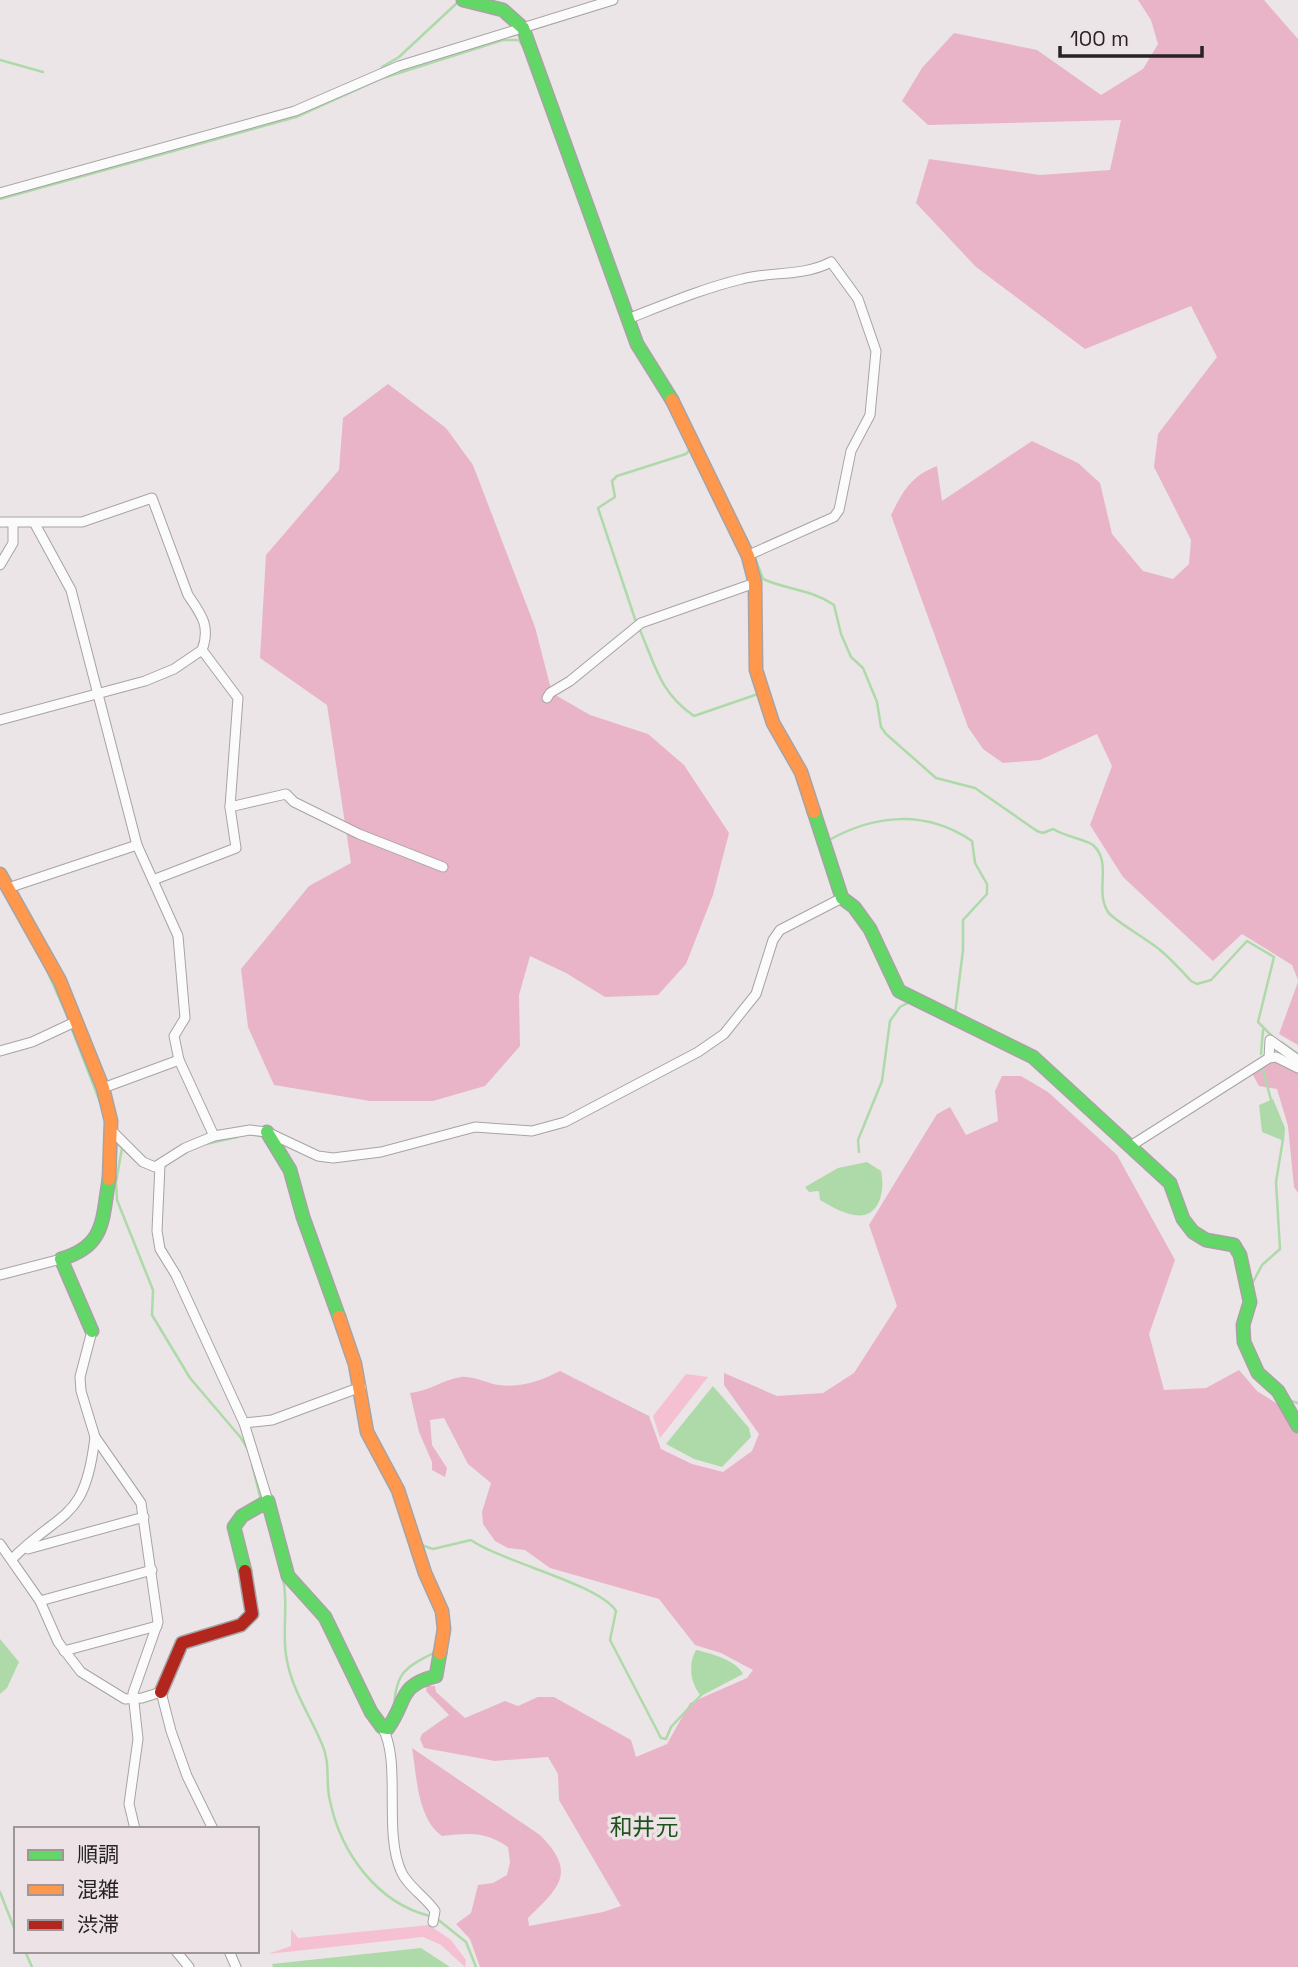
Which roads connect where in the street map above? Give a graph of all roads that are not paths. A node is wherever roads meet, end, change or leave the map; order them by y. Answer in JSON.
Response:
{"nodes":[{"id":1,"x":463,"y":0,"type":"edge"},
{"id":2,"x":613,"y":0,"type":"edge"},
{"id":3,"x":523,"y":28,"type":"junction"},
{"id":4,"x":0,"y":193,"type":"edge"},
{"id":5,"x":630,"y":318,"type":"junction"},
{"id":6,"x":0,"y":522,"type":"edge"},
{"id":7,"x":13,"y":523,"type":"junction"},
{"id":8,"x":35,"y":523,"type":"junction"},
{"id":9,"x":751,"y":554,"type":"junction"},
{"id":10,"x":0,"y":565,"type":"edge"},
{"id":11,"x":755,"y":583,"type":"junction"},
{"id":12,"x":202,"y":650,"type":"junction"},
{"id":13,"x":100,"y":691,"type":"junction"},
{"id":14,"x":547,"y":698,"type":"dead end"},
{"id":15,"x":0,"y":720,"type":"edge"},
{"id":16,"x":230,"y":807,"type":"junction"},
{"id":17,"x":137,"y":845,"type":"junction"},
{"id":18,"x":443,"y":867,"type":"dead end"},
{"id":19,"x":0,"y":874,"type":"edge"},
{"id":20,"x":153,"y":880,"type":"junction"},
{"id":21,"x":8,"y":888,"type":"junction"},
{"id":22,"x":842,"y":898,"type":"junction"},
{"id":23,"x":73,"y":1023,"type":"junction"},
{"id":24,"x":0,"y":1051,"type":"edge"},
{"id":25,"x":1269,"y":1058,"type":"junction"},
{"id":26,"x":179,"y":1060,"type":"junction"},
{"id":27,"x":1298,"y":1060,"type":"edge"},
{"id":28,"x":1298,"y":1068,"type":"edge"},
{"id":29,"x":103,"y":1088,"type":"junction"},
{"id":30,"x":267,"y":1132,"type":"junction"},
{"id":31,"x":214,"y":1136,"type":"junction"},
{"id":32,"x":110,"y":1138,"type":"junction"},
{"id":33,"x":1129,"y":1147,"type":"junction"},
{"id":34,"x":160,"y":1166,"type":"junction"},
{"id":35,"x":61,"y":1259,"type":"junction"},
{"id":36,"x":0,"y":1275,"type":"edge"},
{"id":37,"x":92,"y":1331,"type":"joint"},
{"id":38,"x":361,"y":1387,"type":"junction"},
{"id":39,"x":244,"y":1423,"type":"junction"},
{"id":40,"x":1298,"y":1426,"type":"edge"},
{"id":41,"x":95,"y":1437,"type":"junction"},
{"id":42,"x":264,"y":1503,"type":"junction"},
{"id":43,"x":144,"y":1517,"type":"junction"},
{"id":44,"x":0,"y":1544,"type":"edge"},
{"id":45,"x":19,"y":1552,"type":"junction"},
{"id":46,"x":12,"y":1559,"type":"junction"},
{"id":47,"x":152,"y":1570,"type":"junction"},
{"id":48,"x":40,"y":1601,"type":"junction"},
{"id":49,"x":157,"y":1626,"type":"junction"},
{"id":50,"x":64,"y":1651,"type":"junction"},
{"id":51,"x":161,"y":1692,"type":"junction"},
{"id":52,"x":132,"y":1700,"type":"junction"},
{"id":53,"x":382,"y":1727,"type":"junction"},
{"id":54,"x":135,"y":1827,"type":"edge"},
{"id":55,"x":212,"y":1827,"type":"edge"},
{"id":56,"x":434,"y":1918,"type":"dead end"},
{"id":57,"x":178,"y":1953,"type":"edge"},
{"id":58,"x":189,"y":1967,"type":"edge"}],
"edges":[{"from":1,"to":3,"type":"street"},
{"from":2,"to":3,"type":"street"},
{"from":3,"to":4,"type":"street"},
{"from":3,"to":5,"type":"street"},
{"from":5,"to":9,"type":"street"},
{"from":5,"to":9,"type":"street"},
{"from":6,"to":7,"type":"street"},
{"from":7,"to":8,"type":"street"},
{"from":7,"to":10,"type":"street"},
{"from":8,"to":12,"type":"street"},
{"from":8,"to":13,"type":"street"},
{"from":9,"to":11,"type":"street"},
{"from":11,"to":14,"type":"street"},
{"from":11,"to":22,"type":"street"},
{"from":12,"to":13,"type":"street"},
{"from":12,"to":16,"type":"street"},
{"from":13,"to":15,"type":"street"},
{"from":13,"to":17,"type":"street"},
{"from":16,"to":18,"type":"street"},
{"from":16,"to":20,"type":"street"},
{"from":17,"to":20,"type":"street"},
{"from":17,"to":21,"type":"street"},
{"from":19,"to":21,"type":"street"},
{"from":20,"to":26,"type":"street"},
{"from":21,"to":23,"type":"street"},
{"from":22,"to":30,"type":"street"},
{"from":22,"to":33,"type":"street"},
{"from":23,"to":24,"type":"street"},
{"from":23,"to":29,"type":"street"},
{"from":25,"to":27,"type":"street"},
{"from":25,"to":28,"type":"street"},
{"from":25,"to":33,"type":"street"},
{"from":26,"to":29,"type":"street"},
{"from":26,"to":31,"type":"street"},
{"from":29,"to":32,"type":"street"},
{"from":30,"to":31,"type":"street"},
{"from":30,"to":38,"type":"street"},
{"from":31,"to":34,"type":"street"},
{"from":32,"to":34,"type":"street"},
{"from":32,"to":35,"type":"street"},
{"from":33,"to":40,"type":"street"},
{"from":34,"to":39,"type":"street"},
{"from":35,"to":36,"type":"street"},
{"from":35,"to":37,"type":"street"},
{"from":37,"to":41,"type":"street"},
{"from":38,"to":39,"type":"street"},
{"from":38,"to":53,"type":"street"},
{"from":39,"to":42,"type":"street"},
{"from":41,"to":43,"type":"street"},
{"from":41,"to":45,"type":"street"},
{"from":42,"to":51,"type":"street"},
{"from":42,"to":53,"type":"street"},
{"from":43,"to":45,"type":"street"},
{"from":43,"to":47,"type":"street"},
{"from":44,"to":46,"type":"street"},
{"from":45,"to":46,"type":"street"},
{"from":46,"to":48,"type":"street"},
{"from":47,"to":48,"type":"street"},
{"from":47,"to":49,"type":"street"},
{"from":48,"to":50,"type":"street"},
{"from":49,"to":50,"type":"street"},
{"from":49,"to":52,"type":"street"},
{"from":50,"to":52,"type":"street"},
{"from":51,"to":52,"type":"street"},
{"from":51,"to":55,"type":"street"},
{"from":52,"to":54,"type":"street"},
{"from":53,"to":56,"type":"street"},
{"from":57,"to":58,"type":"street"}]}
